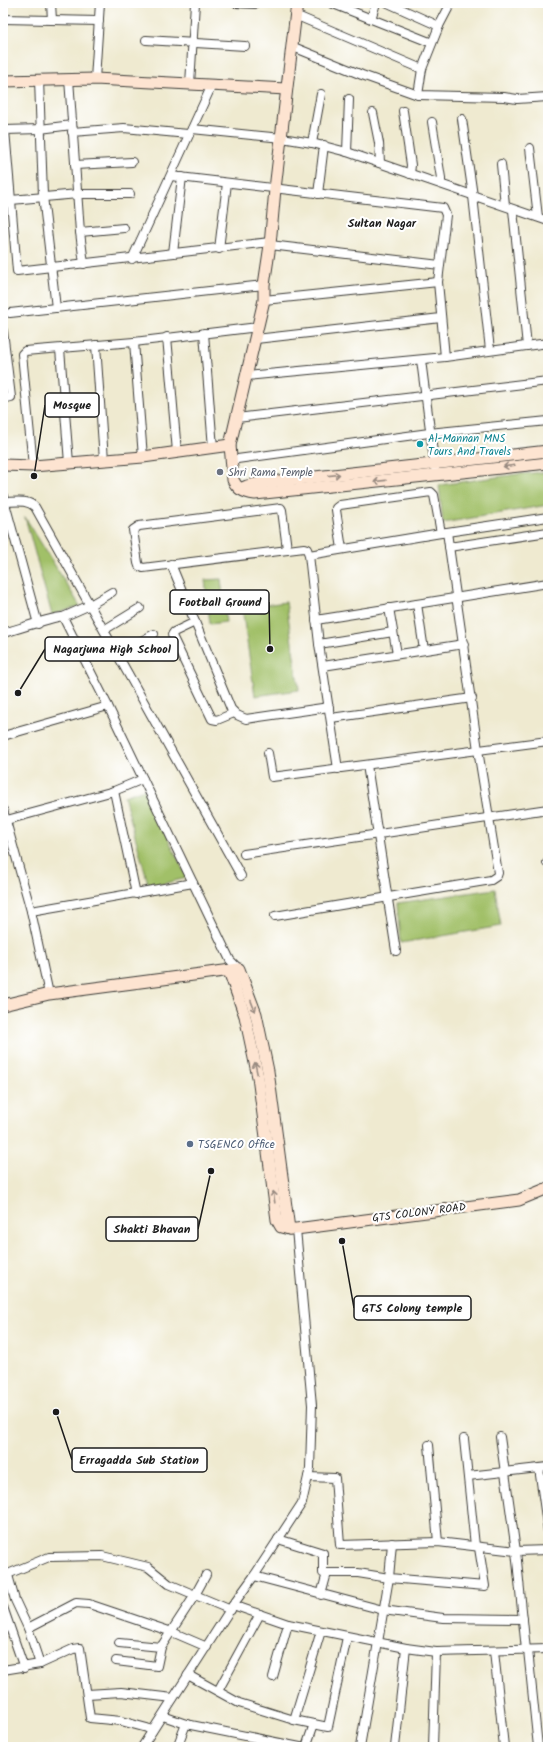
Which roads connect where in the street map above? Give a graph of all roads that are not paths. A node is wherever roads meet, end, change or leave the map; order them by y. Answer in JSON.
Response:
{"nodes":[{"id":1,"x":51,"y":3,"type":"edge"},
{"id":2,"x":100,"y":3,"type":"edge"},
{"id":3,"x":195,"y":3,"type":"edge"},
{"id":4,"x":235,"y":3,"type":"edge"},
{"id":5,"x":297,"y":3,"type":"edge"},
{"id":6,"x":330,"y":3,"type":"edge"},
{"id":7,"x":376,"y":3,"type":"edge"},
{"id":8,"x":388,"y":3,"type":"edge"},
{"id":9,"x":451,"y":3,"type":"edge"},
{"id":10,"x":255,"y":4,"type":"dead end"},
{"id":11,"x":295,"y":15,"type":"junction"},
{"id":12,"x":3,"y":19,"type":"edge"},
{"id":13,"x":371,"y":19,"type":"junction"},
{"id":14,"x":52,"y":20,"type":"junction"},
{"id":15,"x":99,"y":21,"type":"junction"},
{"id":16,"x":439,"y":26,"type":"junction"},
{"id":17,"x":146,"y":40,"type":"dead end"},
{"id":18,"x":192,"y":42,"type":"junction"},
{"id":19,"x":432,"y":43,"type":"junction"},
{"id":20,"x":245,"y":46,"type":"dead end"},
{"id":21,"x":291,"y":46,"type":"junction"},
{"id":22,"x":422,"y":69,"type":"junction"},
{"id":23,"x":39,"y":79,"type":"junction"},
{"id":24,"x":69,"y":79,"type":"junction"},
{"id":25,"x":95,"y":79,"type":"junction"},
{"id":26,"x":3,"y":81,"type":"edge"},
{"id":27,"x":190,"y":84,"type":"junction"},
{"id":28,"x":212,"y":85,"type":"junction"},
{"id":29,"x":286,"y":89,"type":"junction"},
{"id":30,"x":321,"y":94,"type":"dead end"},
{"id":31,"x":418,"y":95,"type":"junction"},
{"id":32,"x":548,"y":97,"type":"edge"},
{"id":33,"x":349,"y":99,"type":"dead end"},
{"id":34,"x":403,"y":111,"type":"dead end"},
{"id":35,"x":373,"y":113,"type":"dead end"},
{"id":36,"x":462,"y":119,"type":"dead end"},
{"id":37,"x":432,"y":122,"type":"dead end"},
{"id":38,"x":40,"y":129,"type":"junction"},
{"id":39,"x":72,"y":129,"type":"junction"},
{"id":40,"x":190,"y":131,"type":"junction"},
{"id":41,"x":282,"y":138,"type":"junction"},
{"id":42,"x":312,"y":143,"type":"junction"},
{"id":43,"x":324,"y":145,"type":"junction"},
{"id":44,"x":530,"y":148,"type":"dead end"},
{"id":45,"x":347,"y":152,"type":"junction"},
{"id":46,"x":132,"y":162,"type":"dead end"},
{"id":47,"x":380,"y":163,"type":"junction"},
{"id":48,"x":501,"y":164,"type":"dead end"},
{"id":49,"x":75,"y":165,"type":"junction"},
{"id":50,"x":410,"y":174,"type":"junction"},
{"id":51,"x":171,"y":176,"type":"junction"},
{"id":52,"x":182,"y":177,"type":"junction"},
{"id":53,"x":227,"y":183,"type":"junction"},
{"id":54,"x":441,"y":184,"type":"junction"},
{"id":55,"x":275,"y":189,"type":"junction"},
{"id":56,"x":78,"y":194,"type":"junction"},
{"id":57,"x":130,"y":194,"type":"dead end"},
{"id":58,"x":318,"y":194,"type":"junction"},
{"id":59,"x":43,"y":196,"type":"junction"},
{"id":60,"x":473,"y":196,"type":"junction"},
{"id":61,"x":12,"y":200,"type":"junction"},
{"id":62,"x":505,"y":205,"type":"junction"},
{"id":63,"x":513,"y":210,"type":"junction"},
{"id":64,"x":538,"y":217,"type":"junction"},
{"id":65,"x":548,"y":221,"type":"edge"},
{"id":66,"x":124,"y":228,"type":"dead end"},
{"id":67,"x":80,"y":232,"type":"junction"},
{"id":68,"x":270,"y":243,"type":"junction"},
{"id":69,"x":218,"y":249,"type":"junction"},
{"id":70,"x":173,"y":253,"type":"junction"},
{"id":71,"x":132,"y":259,"type":"junction"},
{"id":72,"x":84,"y":264,"type":"junction"},
{"id":73,"x":440,"y":265,"type":"junction"},
{"id":74,"x":52,"y":268,"type":"junction"},
{"id":75,"x":438,"y":282,"type":"junction"},
{"id":76,"x":264,"y":285,"type":"junction"},
{"id":77,"x":264,"y":300,"type":"junction"},
{"id":78,"x":56,"y":308,"type":"junction"},
{"id":79,"x":10,"y":313,"type":"dead end"},
{"id":80,"x":441,"y":318,"type":"junction"},
{"id":81,"x":258,"y":327,"type":"junction"},
{"id":82,"x":3,"y":331,"type":"edge"},
{"id":83,"x":204,"y":333,"type":"junction"},
{"id":84,"x":167,"y":337,"type":"junction"},
{"id":85,"x":256,"y":339,"type":"junction"},
{"id":86,"x":134,"y":342,"type":"junction"},
{"id":87,"x":548,"y":343,"type":"edge"},
{"id":88,"x":96,"y":345,"type":"junction"},
{"id":89,"x":527,"y":346,"type":"junction"},
{"id":90,"x":60,"y":349,"type":"junction"},
{"id":91,"x":490,"y":350,"type":"junction"},
{"id":92,"x":445,"y":357,"type":"junction"},
{"id":93,"x":421,"y":360,"type":"junction"},
{"id":94,"x":247,"y":376,"type":"junction"},
{"id":95,"x":548,"y":381,"type":"edge"},
{"id":96,"x":426,"y":396,"type":"junction"},
{"id":97,"x":3,"y":399,"type":"edge"},
{"id":98,"x":237,"y":418,"type":"junction"},
{"id":99,"x":548,"y":421,"type":"edge"},
{"id":100,"x":429,"y":433,"type":"junction"},
{"id":101,"x":230,"y":445,"type":"junction"},
{"id":102,"x":213,"y":448,"type":"junction"},
{"id":103,"x":548,"y":451,"type":"edge"},
{"id":104,"x":176,"y":452,"type":"junction"},
{"id":105,"x":143,"y":457,"type":"junction"},
{"id":106,"x":104,"y":460,"type":"junction"},
{"id":107,"x":230,"y":460,"type":"junction"},
{"id":108,"x":548,"y":462,"type":"edge"},
{"id":109,"x":69,"y":463,"type":"junction"},
{"id":110,"x":3,"y":465,"type":"edge"},
{"id":111,"x":32,"y":466,"type":"junction"},
{"id":112,"x":435,"y":470,"type":"junction"},
{"id":113,"x":4,"y":499,"type":"edge"},
{"id":114,"x":5,"y":515,"type":"edge"},
{"id":115,"x":548,"y":517,"type":"edge"},
{"id":116,"x":444,"y":532,"type":"junction"},
{"id":117,"x":548,"y":532,"type":"edge"},
{"id":118,"x":449,"y":547,"type":"junction"},
{"id":119,"x":342,"y":549,"type":"junction"},
{"id":120,"x":287,"y":550,"type":"junction"},
{"id":121,"x":309,"y":555,"type":"junction"},
{"id":122,"x":171,"y":564,"type":"junction"},
{"id":123,"x":548,"y":583,"type":"edge"},
{"id":124,"x":112,"y":592,"type":"dead end"},
{"id":125,"x":457,"y":598,"type":"junction"},
{"id":126,"x":417,"y":604,"type":"junction"},
{"id":127,"x":90,"y":605,"type":"junction"},
{"id":128,"x":140,"y":608,"type":"dead end"},
{"id":129,"x":389,"y":608,"type":"junction"},
{"id":130,"x":63,"y":617,"type":"junction"},
{"id":131,"x":316,"y":620,"type":"junction"},
{"id":132,"x":195,"y":622,"type":"junction"},
{"id":133,"x":38,"y":624,"type":"junction"},
{"id":134,"x":104,"y":630,"type":"junction"},
{"id":135,"x":393,"y":632,"type":"junction"},
{"id":136,"x":3,"y":634,"type":"edge"},
{"id":137,"x":154,"y":634,"type":"dead end"},
{"id":138,"x":319,"y":644,"type":"junction"},
{"id":139,"x":464,"y":644,"type":"junction"},
{"id":140,"x":424,"y":650,"type":"junction"},
{"id":141,"x":118,"y":654,"type":"junction"},
{"id":142,"x":397,"y":654,"type":"junction"},
{"id":143,"x":323,"y":666,"type":"junction"},
{"id":144,"x":472,"y":698,"type":"junction"},
{"id":145,"x":108,"y":706,"type":"junction"},
{"id":146,"x":329,"y":707,"type":"junction"},
{"id":147,"x":234,"y":713,"type":"junction"},
{"id":148,"x":331,"y":718,"type":"junction"},
{"id":149,"x":3,"y":736,"type":"edge"},
{"id":150,"x":548,"y":741,"type":"edge"},
{"id":151,"x":478,"y":750,"type":"junction"},
{"id":152,"x":268,"y":753,"type":"dead end"},
{"id":153,"x":367,"y":765,"type":"junction"},
{"id":154,"x":338,"y":769,"type":"junction"},
{"id":155,"x":143,"y":779,"type":"junction"},
{"id":156,"x":114,"y":790,"type":"junction"},
{"id":157,"x":548,"y":809,"type":"edge"},
{"id":158,"x":3,"y":810,"type":"edge"},
{"id":159,"x":488,"y":818,"type":"junction"},
{"id":160,"x":4,"y":821,"type":"edge"},
{"id":161,"x":377,"y":834,"type":"junction"},
{"id":162,"x":244,"y":854,"type":"dead end"},
{"id":163,"x":241,"y":876,"type":"dead end"},
{"id":164,"x":193,"y":883,"type":"junction"},
{"id":165,"x":136,"y":894,"type":"junction"},
{"id":166,"x":388,"y":897,"type":"junction"},
{"id":167,"x":31,"y":911,"type":"junction"},
{"id":168,"x":275,"y":916,"type":"dead end"},
{"id":169,"x":396,"y":950,"type":"dead end"},
{"id":170,"x":232,"y":967,"type":"junction"},
{"id":171,"x":49,"y":994,"type":"junction"},
{"id":172,"x":3,"y":1005,"type":"edge"},
{"id":173,"x":548,"y":1188,"type":"edge"},
{"id":174,"x":293,"y":1229,"type":"junction"},
{"id":175,"x":500,"y":1437,"type":"dead end"},
{"id":176,"x":464,"y":1439,"type":"dead end"},
{"id":177,"x":429,"y":1445,"type":"dead end"},
{"id":178,"x":548,"y":1467,"type":"edge"},
{"id":179,"x":539,"y":1468,"type":"junction"},
{"id":180,"x":505,"y":1472,"type":"junction"},
{"id":181,"x":468,"y":1476,"type":"junction"},
{"id":182,"x":308,"y":1477,"type":"junction"},
{"id":183,"x":548,"y":1532,"type":"edge"},
{"id":184,"x":278,"y":1539,"type":"junction"},
{"id":185,"x":438,"y":1542,"type":"junction"},
{"id":186,"x":392,"y":1543,"type":"junction"},
{"id":187,"x":477,"y":1547,"type":"junction"},
{"id":188,"x":548,"y":1550,"type":"edge"},
{"id":189,"x":516,"y":1551,"type":"junction"},
{"id":190,"x":327,"y":1573,"type":"junction"},
{"id":191,"x":206,"y":1575,"type":"dead end"},
{"id":192,"x":6,"y":1576,"type":"edge"},
{"id":193,"x":254,"y":1576,"type":"junction"},
{"id":194,"x":389,"y":1578,"type":"junction"},
{"id":195,"x":195,"y":1595,"type":"junction"},
{"id":196,"x":321,"y":1595,"type":"junction"},
{"id":197,"x":3,"y":1607,"type":"edge"},
{"id":198,"x":232,"y":1608,"type":"junction"},
{"id":199,"x":383,"y":1610,"type":"junction"},
{"id":200,"x":260,"y":1614,"type":"junction"},
{"id":201,"x":523,"y":1619,"type":"junction"},
{"id":202,"x":288,"y":1624,"type":"junction"},
{"id":203,"x":28,"y":1628,"type":"junction"},
{"id":204,"x":322,"y":1631,"type":"junction"},
{"id":205,"x":172,"y":1632,"type":"junction"},
{"id":206,"x":348,"y":1637,"type":"junction"},
{"id":207,"x":119,"y":1643,"type":"dead end"},
{"id":208,"x":377,"y":1644,"type":"junction"},
{"id":209,"x":161,"y":1647,"type":"junction"},
{"id":210,"x":207,"y":1647,"type":"junction"},
{"id":211,"x":406,"y":1648,"type":"junction"},
{"id":212,"x":548,"y":1648,"type":"edge"},
{"id":213,"x":527,"y":1650,"type":"junction"},
{"id":214,"x":494,"y":1651,"type":"junction"},
{"id":215,"x":436,"y":1652,"type":"junction"},
{"id":216,"x":116,"y":1661,"type":"dead end"},
{"id":217,"x":40,"y":1664,"type":"junction"},
{"id":218,"x":24,"y":1668,"type":"junction"},
{"id":219,"x":3,"y":1670,"type":"edge"},
{"id":220,"x":188,"y":1675,"type":"junction"},
{"id":221,"x":273,"y":1678,"type":"dead end"},
{"id":222,"x":218,"y":1691,"type":"junction"},
{"id":223,"x":87,"y":1694,"type":"junction"},
{"id":224,"x":173,"y":1698,"type":"junction"},
{"id":225,"x":163,"y":1716,"type":"junction"},
{"id":226,"x":294,"y":1720,"type":"junction"},
{"id":227,"x":186,"y":1724,"type":"junction"},
{"id":228,"x":314,"y":1724,"type":"junction"},
{"id":229,"x":152,"y":1731,"type":"junction"},
{"id":230,"x":142,"y":1747,"type":"edge"},
{"id":231,"x":177,"y":1747,"type":"edge"},
{"id":232,"x":300,"y":1747,"type":"edge"},
{"id":233,"x":306,"y":1747,"type":"edge"},
{"id":234,"x":360,"y":1747,"type":"edge"},
{"id":235,"x":395,"y":1747,"type":"edge"},
{"id":236,"x":433,"y":1747,"type":"edge"},
{"id":237,"x":504,"y":1747,"type":"edge"},
{"id":238,"x":538,"y":1747,"type":"edge"}],
"edges":[{"from":1,"to":14,"type":"street"},
{"from":2,"to":15,"type":"street"},
{"from":3,"to":18,"type":"street"},
{"from":4,"to":10,"type":"street"},
{"from":5,"to":11,"type":"main road"},
{"from":6,"to":13,"type":"street"},
{"from":7,"to":13,"type":"street"},
{"from":8,"to":16,"type":"street"},
{"from":9,"to":16,"type":"street"},
{"from":11,"to":21,"type":"main road"},
{"from":11,"to":22,"type":"street"},
{"from":12,"to":14,"type":"street"},
{"from":13,"to":19,"type":"street"},
{"from":14,"to":15,"type":"street"},
{"from":15,"to":25,"type":"street"},
{"from":16,"to":19,"type":"street"},
{"from":17,"to":18,"type":"street"},
{"from":18,"to":20,"type":"street"},
{"from":18,"to":27,"type":"street"},
{"from":19,"to":22,"type":"street"},
{"from":21,"to":29,"type":"main road"},
{"from":21,"to":31,"type":"street"},
{"from":22,"to":31,"type":"street"},
{"from":23,"to":24,"type":"main road"},
{"from":23,"to":26,"type":"main road"},
{"from":23,"to":38,"type":"street"},
{"from":24,"to":25,"type":"main road"},
{"from":24,"to":39,"type":"street"},
{"from":25,"to":27,"type":"main road"},
{"from":27,"to":28,"type":"main road"},
{"from":28,"to":29,"type":"main road"},
{"from":28,"to":40,"type":"street"},
{"from":29,"to":41,"type":"main road"},
{"from":30,"to":42,"type":"street"},
{"from":31,"to":32,"type":"street"},
{"from":33,"to":45,"type":"street"},
{"from":34,"to":50,"type":"street"},
{"from":35,"to":47,"type":"street"},
{"from":36,"to":60,"type":"street"},
{"from":37,"to":54,"type":"street"},
{"from":38,"to":39,"type":"street"},
{"from":38,"to":59,"type":"street"},
{"from":38,"to":61,"type":"street"},
{"from":39,"to":40,"type":"street"},
{"from":39,"to":49,"type":"street"},
{"from":40,"to":41,"type":"street"},
{"from":40,"to":51,"type":"street"},
{"from":41,"to":42,"type":"street"},
{"from":41,"to":55,"type":"main road"},
{"from":42,"to":43,"type":"street"},
{"from":43,"to":45,"type":"street"},
{"from":43,"to":58,"type":"street"},
{"from":44,"to":64,"type":"street"},
{"from":45,"to":47,"type":"street"},
{"from":46,"to":49,"type":"street"},
{"from":47,"to":50,"type":"street"},
{"from":48,"to":62,"type":"street"},
{"from":49,"to":56,"type":"street"},
{"from":50,"to":54,"type":"street"},
{"from":51,"to":52,"type":"street"},
{"from":51,"to":71,"type":"street"},
{"from":52,"to":53,"type":"street"},
{"from":52,"to":70,"type":"street"},
{"from":53,"to":55,"type":"street"},
{"from":53,"to":69,"type":"street"},
{"from":54,"to":60,"type":"street"},
{"from":55,"to":58,"type":"street"},
{"from":55,"to":68,"type":"main road"},
{"from":56,"to":57,"type":"street"},
{"from":56,"to":59,"type":"street"},
{"from":56,"to":67,"type":"street"},
{"from":58,"to":73,"type":"street"},
{"from":59,"to":61,"type":"street"},
{"from":59,"to":74,"type":"street"},
{"from":60,"to":62,"type":"street"},
{"from":60,"to":91,"type":"street"},
{"from":61,"to":74,"type":"street"},
{"from":62,"to":63,"type":"street"},
{"from":63,"to":64,"type":"street"},
{"from":63,"to":89,"type":"street"},
{"from":64,"to":65,"type":"street"},
{"from":66,"to":67,"type":"street"},
{"from":67,"to":72,"type":"street"},
{"from":68,"to":69,"type":"street"},
{"from":68,"to":73,"type":"street"},
{"from":68,"to":76,"type":"main road"},
{"from":69,"to":70,"type":"street"},
{"from":70,"to":71,"type":"street"},
{"from":71,"to":72,"type":"street"},
{"from":72,"to":74,"type":"street"},
{"from":73,"to":75,"type":"street"},
{"from":74,"to":78,"type":"street"},
{"from":75,"to":77,"type":"street"},
{"from":75,"to":80,"type":"street"},
{"from":76,"to":77,"type":"main road"},
{"from":76,"to":78,"type":"street"},
{"from":77,"to":81,"type":"main road"},
{"from":78,"to":79,"type":"street"},
{"from":80,"to":85,"type":"street"},
{"from":80,"to":92,"type":"street"},
{"from":81,"to":83,"type":"street"},
{"from":81,"to":85,"type":"main road"},
{"from":82,"to":97,"type":"street"},
{"from":83,"to":84,"type":"street"},
{"from":83,"to":102,"type":"street"},
{"from":84,"to":86,"type":"street"},
{"from":84,"to":104,"type":"street"},
{"from":85,"to":94,"type":"main road"},
{"from":86,"to":88,"type":"street"},
{"from":86,"to":105,"type":"street"},
{"from":87,"to":89,"type":"street"},
{"from":88,"to":90,"type":"street"},
{"from":88,"to":106,"type":"street"},
{"from":89,"to":91,"type":"street"},
{"from":90,"to":109,"type":"street"},
{"from":90,"to":111,"type":"street"},
{"from":91,"to":92,"type":"street"},
{"from":92,"to":93,"type":"street"},
{"from":93,"to":94,"type":"street"},
{"from":93,"to":96,"type":"street"},
{"from":94,"to":98,"type":"main road"},
{"from":95,"to":96,"type":"street"},
{"from":96,"to":98,"type":"street"},
{"from":96,"to":100,"type":"street"},
{"from":98,"to":101,"type":"main road"},
{"from":99,"to":100,"type":"street"},
{"from":100,"to":107,"type":"street"},
{"from":100,"to":112,"type":"street"},
{"from":101,"to":102,"type":"main road"},
{"from":101,"to":107,"type":"main road"},
{"from":102,"to":104,"type":"main road"},
{"from":103,"to":112,"type":"main road"},
{"from":104,"to":105,"type":"main road"},
{"from":105,"to":106,"type":"main road"},
{"from":106,"to":109,"type":"main road"},
{"from":107,"to":112,"type":"main road"},
{"from":108,"to":112,"type":"main road","one_way":true},
{"from":109,"to":111,"type":"main road"},
{"from":110,"to":111,"type":"main road"},
{"from":113,"to":114,"type":"street"},
{"from":113,"to":127,"type":"street"},
{"from":114,"to":133,"type":"street"},
{"from":115,"to":116,"type":"street"},
{"from":116,"to":118,"type":"street"},
{"from":116,"to":119,"type":"street"},
{"from":116,"to":119,"type":"street"},
{"from":117,"to":118,"type":"street"},
{"from":118,"to":125,"type":"street"},
{"from":119,"to":121,"type":"street"},
{"from":120,"to":121,"type":"street"},
{"from":120,"to":122,"type":"street"},
{"from":120,"to":122,"type":"street"},
{"from":121,"to":131,"type":"street"},
{"from":122,"to":132,"type":"street"},
{"from":123,"to":125,"type":"street"},
{"from":124,"to":127,"type":"street"},
{"from":125,"to":126,"type":"street"},
{"from":125,"to":139,"type":"street"},
{"from":126,"to":129,"type":"street"},
{"from":126,"to":140,"type":"street"},
{"from":127,"to":130,"type":"street"},
{"from":127,"to":134,"type":"street"},
{"from":128,"to":134,"type":"street"},
{"from":129,"to":131,"type":"street"},
{"from":129,"to":135,"type":"street"},
{"from":130,"to":133,"type":"street"},
{"from":130,"to":145,"type":"street"},
{"from":131,"to":138,"type":"street"},
{"from":132,"to":147,"type":"street"},
{"from":132,"to":147,"type":"street"},
{"from":133,"to":136,"type":"street"},
{"from":134,"to":141,"type":"street"},
{"from":135,"to":138,"type":"street"},
{"from":135,"to":142,"type":"street"},
{"from":137,"to":141,"type":"street"},
{"from":138,"to":143,"type":"street"},
{"from":139,"to":140,"type":"street"},
{"from":139,"to":144,"type":"street"},
{"from":140,"to":142,"type":"street"},
{"from":141,"to":163,"type":"street"},
{"from":142,"to":143,"type":"street"},
{"from":143,"to":146,"type":"street"},
{"from":144,"to":148,"type":"street"},
{"from":144,"to":151,"type":"street"},
{"from":145,"to":149,"type":"street"},
{"from":145,"to":155,"type":"street"},
{"from":146,"to":147,"type":"street"},
{"from":146,"to":148,"type":"street"},
{"from":148,"to":154,"type":"street"},
{"from":150,"to":151,"type":"street"},
{"from":151,"to":153,"type":"street"},
{"from":151,"to":159,"type":"street"},
{"from":152,"to":154,"type":"street"},
{"from":153,"to":154,"type":"street"},
{"from":153,"to":161,"type":"street"},
{"from":155,"to":156,"type":"street"},
{"from":155,"to":164,"type":"street"},
{"from":156,"to":160,"type":"street"},
{"from":156,"to":165,"type":"street"},
{"from":157,"to":159,"type":"street"},
{"from":158,"to":160,"type":"street"},
{"from":159,"to":161,"type":"street"},
{"from":159,"to":166,"type":"street"},
{"from":160,"to":167,"type":"street"},
{"from":161,"to":162,"type":"street"},
{"from":161,"to":166,"type":"street"},
{"from":164,"to":165,"type":"street"},
{"from":164,"to":170,"type":"street"},
{"from":165,"to":167,"type":"street"},
{"from":166,"to":168,"type":"street"},
{"from":166,"to":169,"type":"street"},
{"from":167,"to":171,"type":"street"},
{"from":170,"to":171,"type":"main road"},
{"from":170,"to":174,"type":"main road"},
{"from":171,"to":172,"type":"main road"},
{"from":173,"to":174,"type":"main road","name":"GTS COLONY ROAD"},
{"from":174,"to":182,"type":"street"},
{"from":175,"to":180,"type":"street"},
{"from":176,"to":181,"type":"street"},
{"from":177,"to":185,"type":"street"},
{"from":178,"to":179,"type":"street"},
{"from":179,"to":180,"type":"street"},
{"from":179,"to":183,"type":"street"},
{"from":180,"to":181,"type":"street"},
{"from":180,"to":189,"type":"street"},
{"from":181,"to":187,"type":"street"},
{"from":182,"to":184,"type":"street"},
{"from":182,"to":186,"type":"street"},
{"from":184,"to":190,"type":"street"},
{"from":184,"to":193,"type":"street"},
{"from":185,"to":186,"type":"street"},
{"from":185,"to":187,"type":"street"},
{"from":186,"to":194,"type":"street"},
{"from":187,"to":189,"type":"street"},
{"from":187,"to":194,"type":"street"},
{"from":188,"to":189,"type":"street"},
{"from":189,"to":201,"type":"street"},
{"from":190,"to":194,"type":"street"},
{"from":190,"to":196,"type":"street"},
{"from":191,"to":195,"type":"street"},
{"from":192,"to":195,"type":"street"},
{"from":192,"to":203,"type":"street"},
{"from":193,"to":196,"type":"street"},
{"from":193,"to":198,"type":"street"},
{"from":194,"to":199,"type":"street"},
{"from":195,"to":198,"type":"street"},
{"from":195,"to":205,"type":"street"},
{"from":196,"to":199,"type":"street"},
{"from":197,"to":218,"type":"street"},
{"from":198,"to":200,"type":"street"},
{"from":198,"to":210,"type":"street"},
{"from":199,"to":201,"type":"street"},
{"from":199,"to":208,"type":"street"},
{"from":200,"to":202,"type":"street"},
{"from":200,"to":222,"type":"street"},
{"from":201,"to":213,"type":"street"},
{"from":202,"to":204,"type":"street"},
{"from":202,"to":221,"type":"street"},
{"from":203,"to":205,"type":"street"},
{"from":203,"to":217,"type":"street"},
{"from":204,"to":206,"type":"street"},
{"from":204,"to":226,"type":"street"},
{"from":205,"to":209,"type":"street"},
{"from":205,"to":210,"type":"street"},
{"from":206,"to":208,"type":"street"},
{"from":206,"to":228,"type":"street"},
{"from":207,"to":209,"type":"street"},
{"from":208,"to":211,"type":"street"},
{"from":208,"to":234,"type":"street"},
{"from":209,"to":216,"type":"street"},
{"from":210,"to":220,"type":"street"},
{"from":211,"to":215,"type":"street"},
{"from":211,"to":235,"type":"street"},
{"from":212,"to":213,"type":"street"},
{"from":213,"to":214,"type":"street"},
{"from":213,"to":238,"type":"street"},
{"from":214,"to":215,"type":"street"},
{"from":214,"to":237,"type":"street"},
{"from":215,"to":236,"type":"street"},
{"from":217,"to":218,"type":"street"},
{"from":217,"to":223,"type":"street"},
{"from":218,"to":219,"type":"street"},
{"from":220,"to":222,"type":"street"},
{"from":220,"to":224,"type":"street"},
{"from":222,"to":226,"type":"street"},
{"from":223,"to":224,"type":"street"},
{"from":223,"to":229,"type":"street"},
{"from":224,"to":225,"type":"street"},
{"from":225,"to":227,"type":"street"},
{"from":225,"to":229,"type":"street"},
{"from":226,"to":228,"type":"street"},
{"from":227,"to":231,"type":"street"},
{"from":227,"to":232,"type":"street"},
{"from":228,"to":233,"type":"street"},
{"from":229,"to":230,"type":"street"}]}
